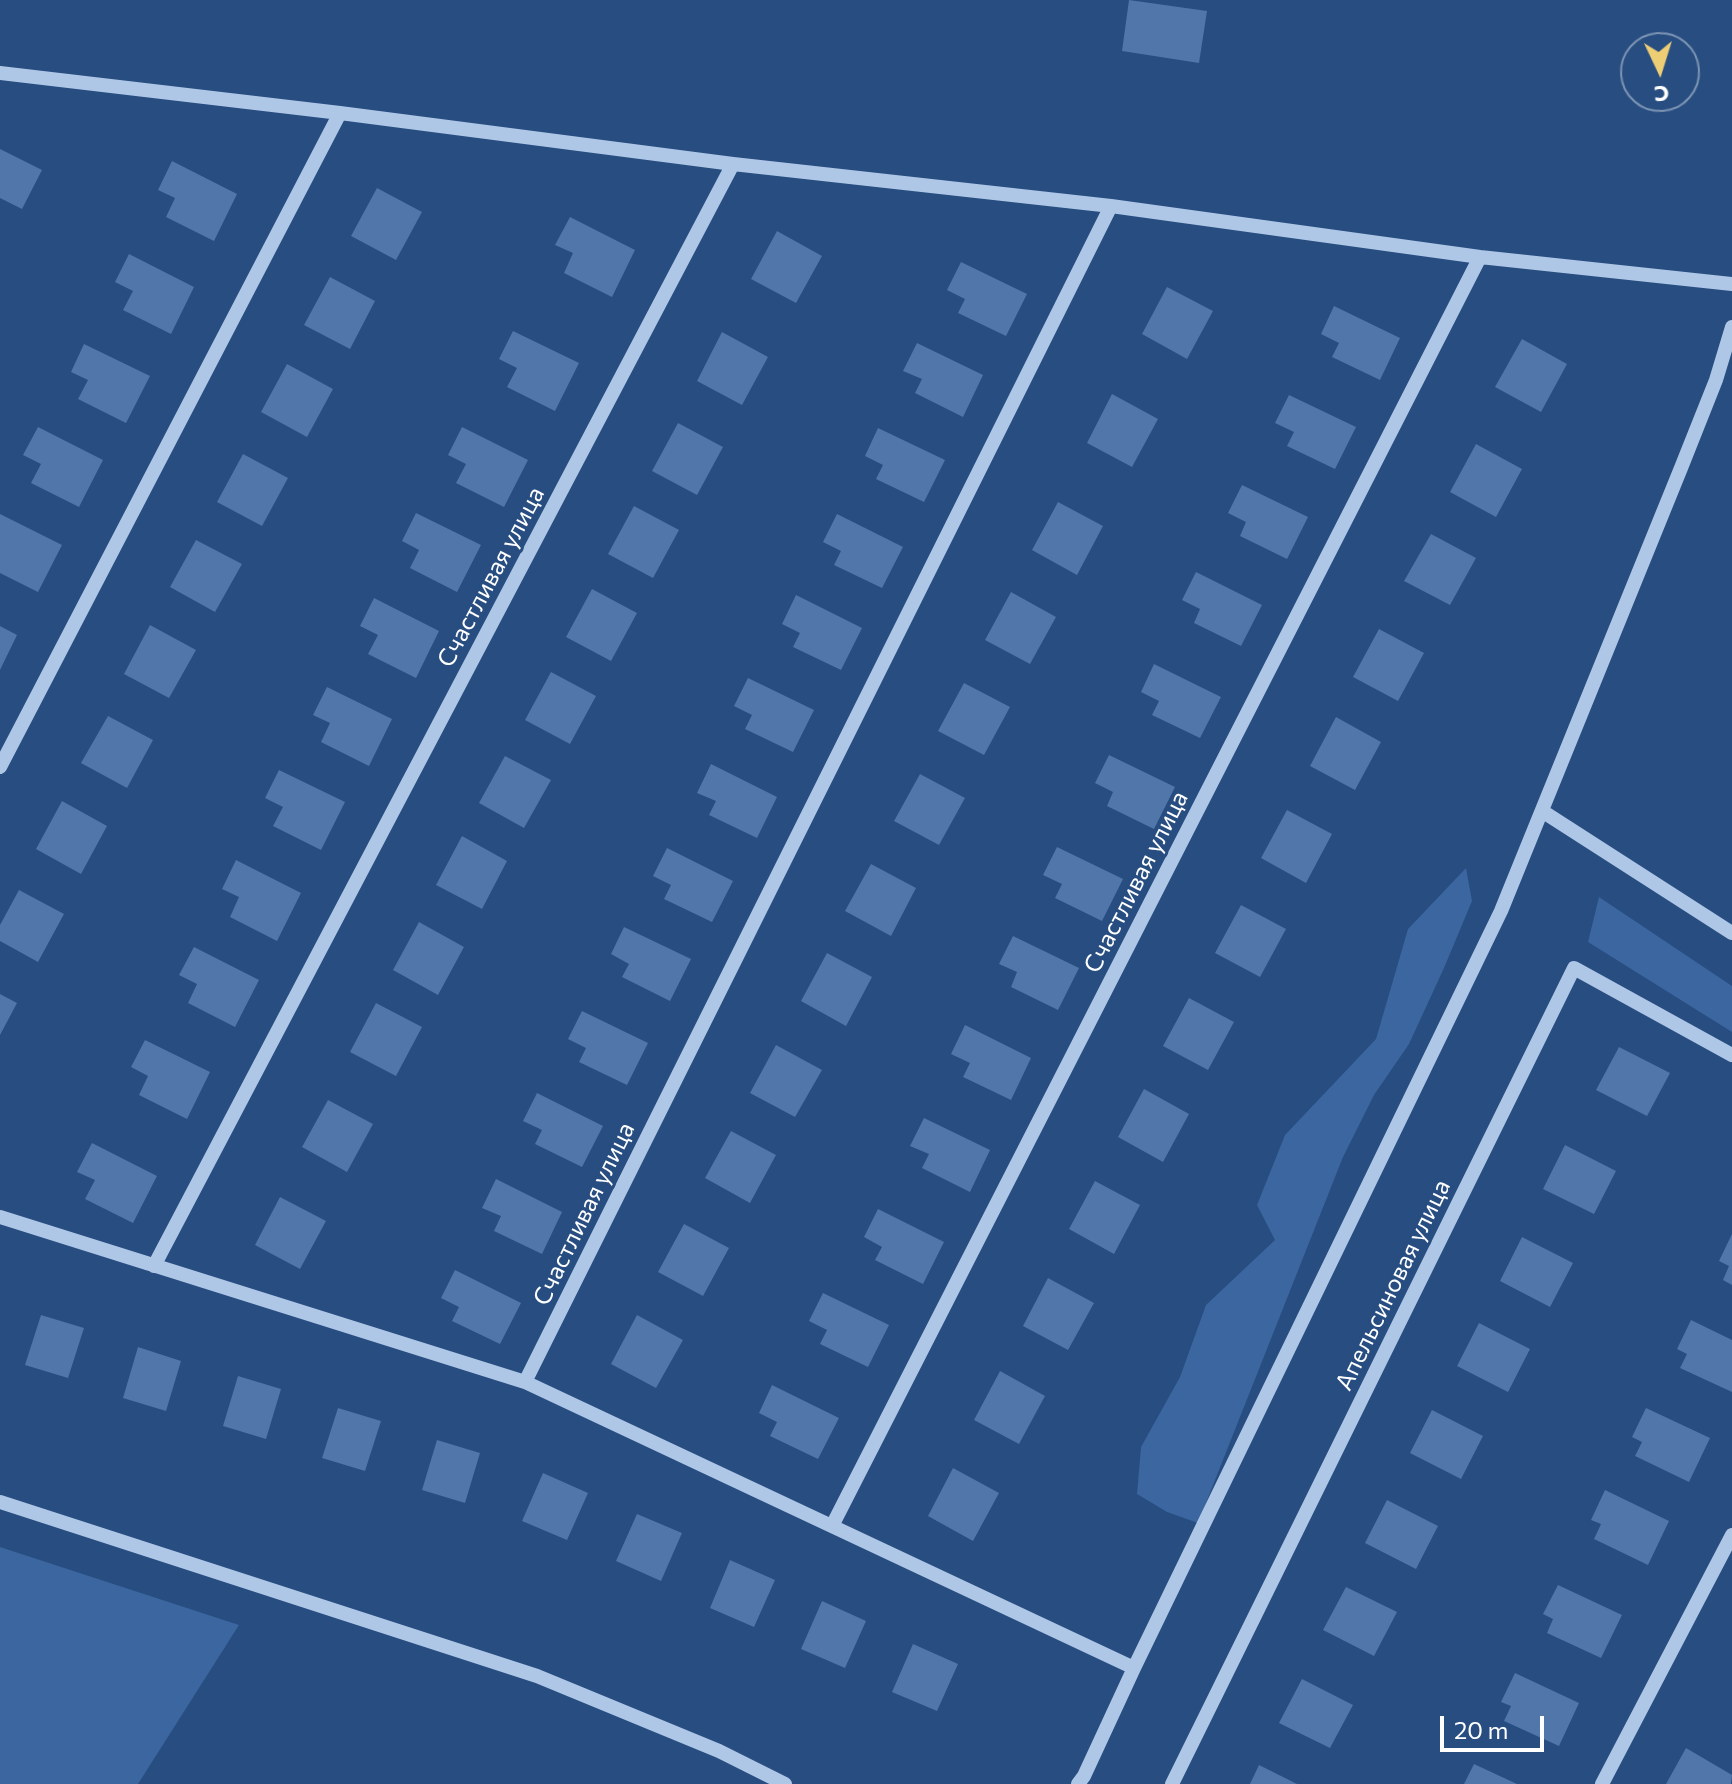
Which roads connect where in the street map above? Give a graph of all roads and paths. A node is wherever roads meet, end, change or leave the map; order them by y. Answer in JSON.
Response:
{"nodes":[{"id":1,"x":0,"y":73,"type":"edge"},
{"id":2,"x":340,"y":113,"type":"junction"},
{"id":3,"x":733,"y":164,"type":"junction"},
{"id":4,"x":1111,"y":206,"type":"junction"},
{"id":5,"x":1480,"y":257,"type":"junction"},
{"id":6,"x":1732,"y":284,"type":"edge"},
{"id":7,"x":1732,"y":327,"type":"edge"},
{"id":8,"x":0,"y":767,"type":"edge"},
{"id":9,"x":1542,"y":811,"type":"junction"},
{"id":10,"x":1732,"y":933,"type":"edge"},
{"id":11,"x":1732,"y":1055,"type":"edge"},
{"id":12,"x":0,"y":1217,"type":"edge"},
{"id":13,"x":154,"y":1266,"type":"junction"},
{"id":14,"x":525,"y":1382,"type":"junction"},
{"id":15,"x":0,"y":1502,"type":"edge"},
{"id":16,"x":832,"y":1526,"type":"junction"},
{"id":17,"x":1732,"y":1535,"type":"edge"},
{"id":18,"x":1134,"y":1668,"type":"junction"},
{"id":19,"x":1087,"y":1781,"type":"edge"},
{"id":20,"x":785,"y":1784,"type":"edge"},
{"id":21,"x":1172,"y":1784,"type":"edge"},
{"id":22,"x":1602,"y":1784,"type":"edge"}],
"edges":[{"from":1,"to":2,"type":"street"},
{"from":2,"to":3,"type":"street"},
{"from":2,"to":8,"type":"street"},
{"from":3,"to":4,"type":"street"},
{"from":3,"to":13,"type":"street","name":"Счастливая улица"},
{"from":4,"to":5,"type":"street"},
{"from":4,"to":14,"type":"street","name":"Счастливая улица"},
{"from":5,"to":6,"type":"street"},
{"from":5,"to":16,"type":"street","name":"Счастливая улица"},
{"from":7,"to":9,"type":"street"},
{"from":9,"to":10,"type":"street"},
{"from":9,"to":18,"type":"street"},
{"from":11,"to":21,"type":"street","name":"Апельсиновая улица"},
{"from":12,"to":13,"type":"street"},
{"from":13,"to":14,"type":"street"},
{"from":14,"to":16,"type":"street"},
{"from":15,"to":20,"type":"street"},
{"from":16,"to":18,"type":"street"},
{"from":17,"to":22,"type":"street"},
{"from":18,"to":19,"type":"street"}]}
